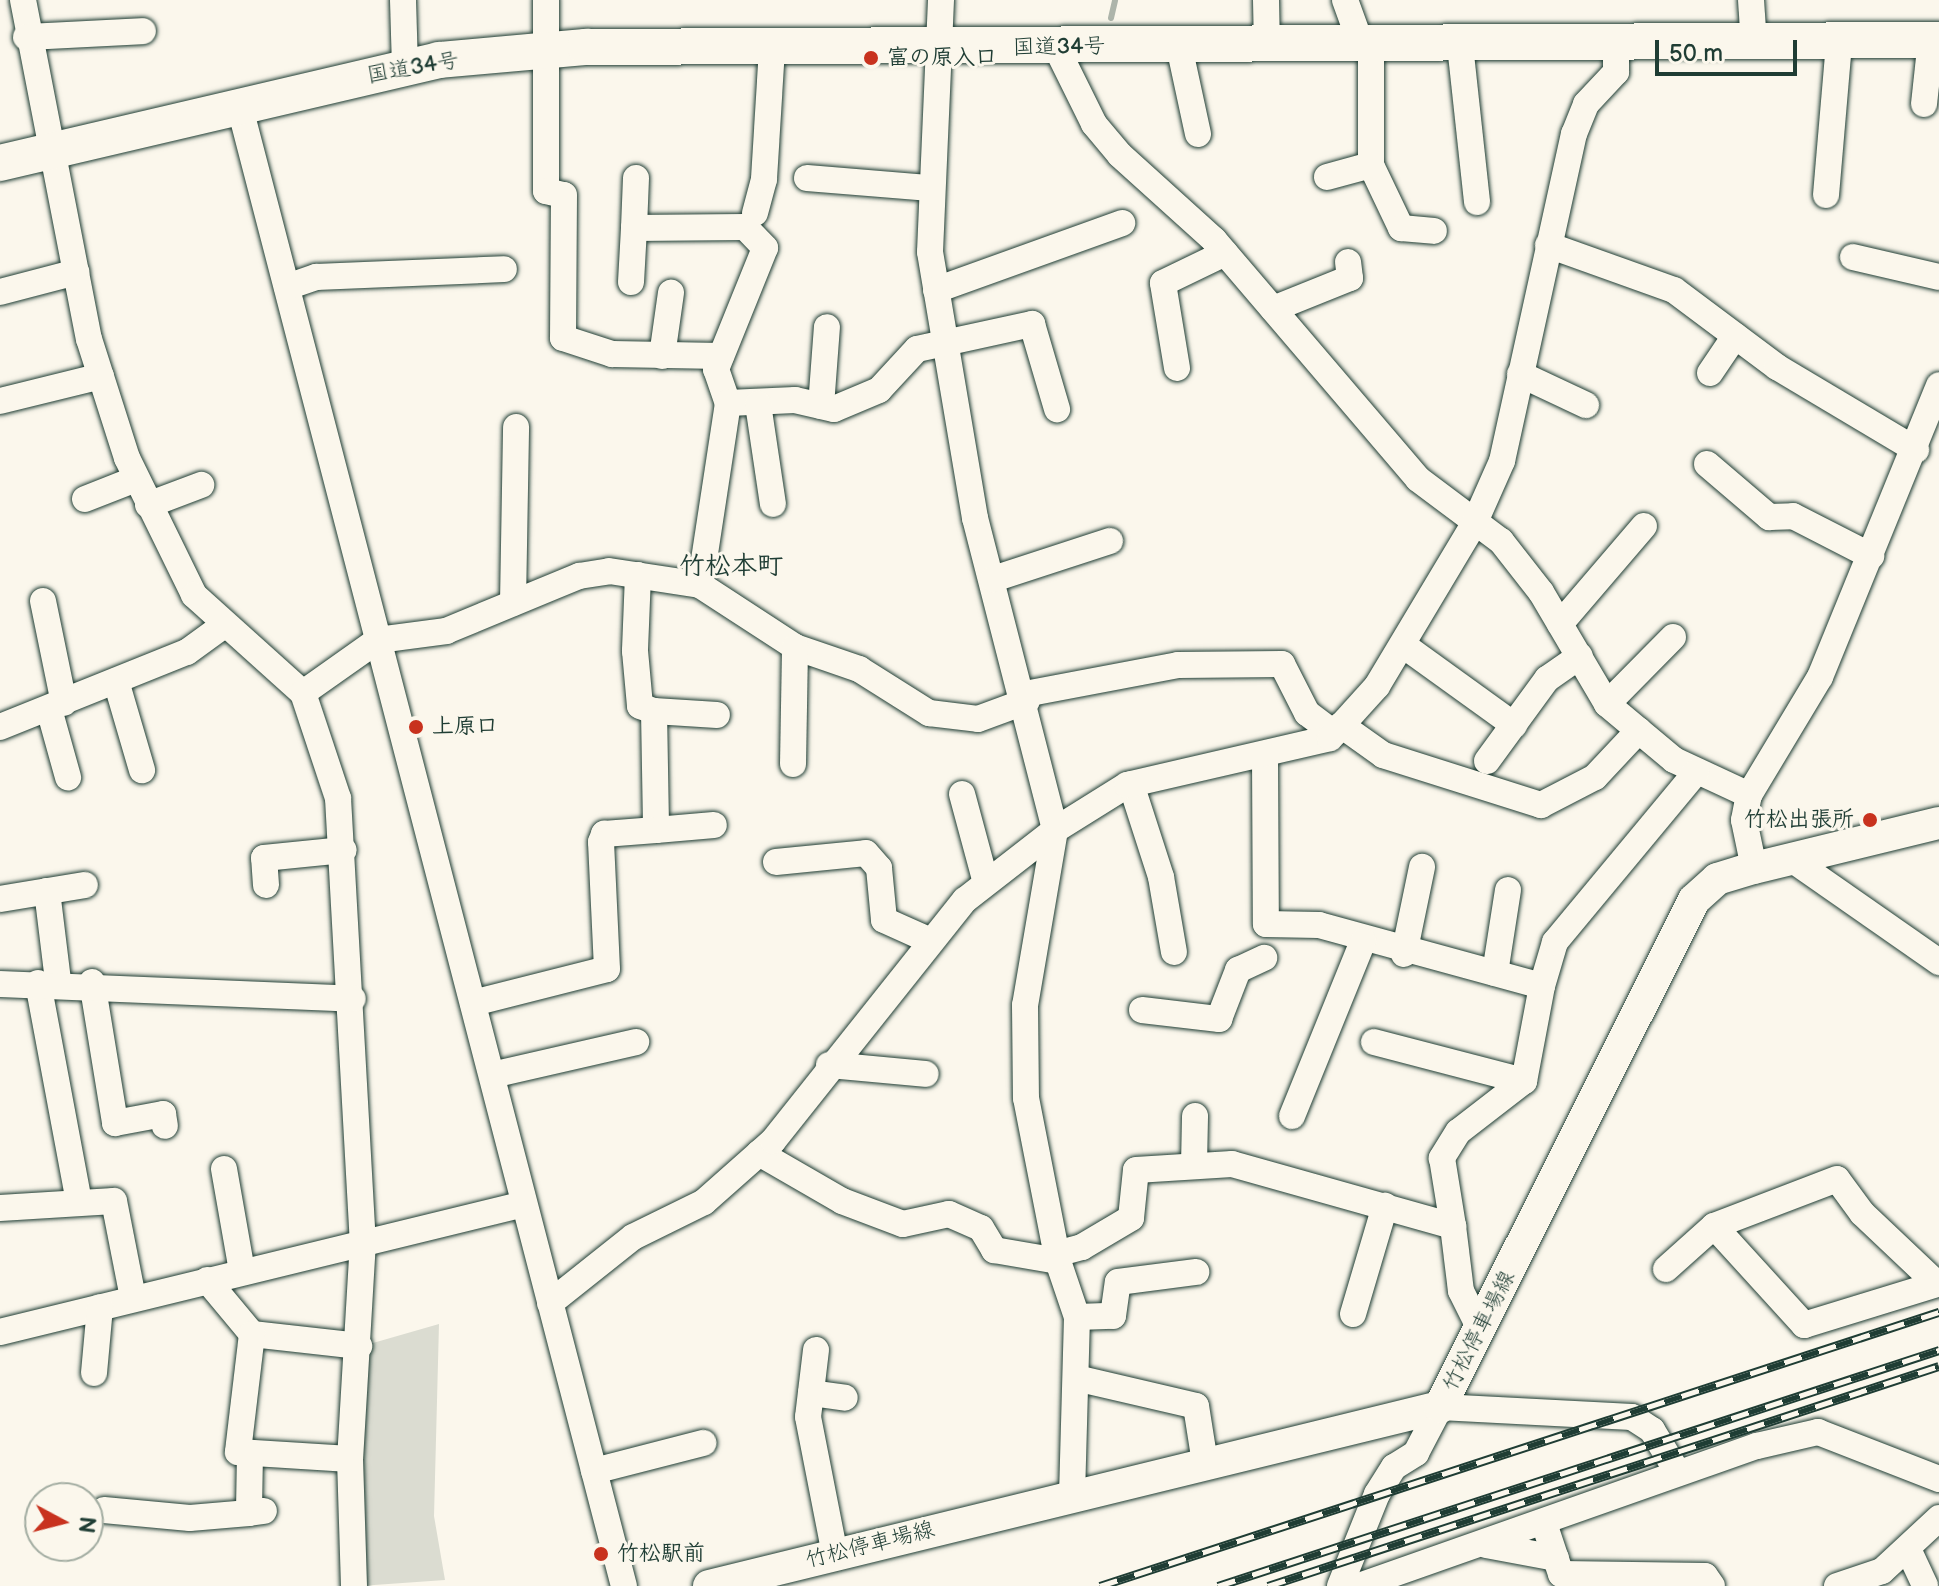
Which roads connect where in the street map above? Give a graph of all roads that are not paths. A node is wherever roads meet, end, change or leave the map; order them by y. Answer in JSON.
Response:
{"nodes":[{"id":1,"x":23,"y":0,"type":"edge"},
{"id":2,"x":403,"y":0,"type":"edge"},
{"id":3,"x":546,"y":0,"type":"edge"},
{"id":4,"x":941,"y":0,"type":"edge"},
{"id":5,"x":1266,"y":0,"type":"edge"},
{"id":6,"x":1345,"y":0,"type":"edge"},
{"id":7,"x":1751,"y":0,"type":"edge"},
{"id":8,"x":143,"y":31,"type":"dead end"},
{"id":9,"x":26,"y":37,"type":"junction"},
{"id":10,"x":1935,"y":40,"type":"edge"},
{"id":11,"x":1839,"y":42,"type":"junction"},
{"id":12,"x":1616,"y":44,"type":"junction"},
{"id":13,"x":1754,"y":44,"type":"junction"},
{"id":14,"x":1460,"y":45,"type":"junction"},
{"id":15,"x":1179,"y":46,"type":"junction"},
{"id":16,"x":1267,"y":46,"type":"junction"},
{"id":17,"x":1056,"y":47,"type":"junction"},
{"id":18,"x":1367,"y":47,"type":"junction"},
{"id":19,"x":938,"y":48,"type":"junction"},
{"id":20,"x":543,"y":50,"type":"junction"},
{"id":21,"x":772,"y":50,"type":"junction"},
{"id":22,"x":405,"y":68,"type":"junction"},
{"id":23,"x":239,"y":104,"type":"junction"},
{"id":24,"x":1924,"y":104,"type":"dead end"},
{"id":25,"x":1198,"y":134,"type":"dead end"},
{"id":26,"x":53,"y":151,"type":"junction"},
{"id":27,"x":0,"y":163,"type":"edge"},
{"id":28,"x":1371,"y":165,"type":"junction"},
{"id":29,"x":1327,"y":177,"type":"dead end"},
{"id":30,"x":636,"y":178,"type":"dead end"},
{"id":31,"x":807,"y":178,"type":"dead end"},
{"id":32,"x":928,"y":188,"type":"junction"},
{"id":33,"x":1826,"y":195,"type":"dead end"},
{"id":34,"x":1477,"y":202,"type":"dead end"},
{"id":35,"x":755,"y":213,"type":"dead end"},
{"id":36,"x":1122,"y":223,"type":"dead end"},
{"id":37,"x":634,"y":228,"type":"junction"},
{"id":38,"x":1434,"y":231,"type":"dead end"},
{"id":39,"x":1548,"y":245,"type":"junction"},
{"id":40,"x":1225,"y":253,"type":"junction"},
{"id":41,"x":1853,"y":257,"type":"dead end"},
{"id":42,"x":504,"y":269,"type":"dead end"},
{"id":43,"x":76,"y":272,"type":"junction"},
{"id":44,"x":1350,"y":276,"type":"dead end"},
{"id":45,"x":1939,"y":277,"type":"edge"},
{"id":46,"x":631,"y":282,"type":"dead end"},
{"id":47,"x":287,"y":287,"type":"junction"},
{"id":48,"x":936,"y":290,"type":"junction"},
{"id":49,"x":0,"y":292,"type":"edge"},
{"id":50,"x":671,"y":293,"type":"dead end"},
{"id":51,"x":1273,"y":309,"type":"junction"},
{"id":52,"x":827,"y":327,"type":"dead end"},
{"id":53,"x":1735,"y":336,"type":"junction"},
{"id":54,"x":943,"y":344,"type":"junction"},
{"id":55,"x":662,"y":356,"type":"junction"},
{"id":56,"x":721,"y":356,"type":"junction"},
{"id":57,"x":1177,"y":368,"type":"dead end"},
{"id":58,"x":1710,"y":373,"type":"dead end"},
{"id":59,"x":1520,"y":374,"type":"junction"},
{"id":60,"x":101,"y":376,"type":"junction"},
{"id":61,"x":1939,"y":385,"type":"edge"},
{"id":62,"x":0,"y":401,"type":"edge"},
{"id":63,"x":728,"y":403,"type":"junction"},
{"id":64,"x":758,"y":404,"type":"junction"},
{"id":65,"x":1586,"y":405,"type":"dead end"},
{"id":66,"x":821,"y":406,"type":"junction"},
{"id":67,"x":1057,"y":409,"type":"dead end"},
{"id":68,"x":1934,"y":421,"type":"edge"},
{"id":69,"x":516,"y":427,"type":"dead end"},
{"id":70,"x":1916,"y":450,"type":"junction"},
{"id":71,"x":1707,"y":464,"type":"dead end"},
{"id":72,"x":136,"y":479,"type":"junction"},
{"id":73,"x":201,"y":485,"type":"dead end"},
{"id":74,"x":85,"y":499,"type":"dead end"},
{"id":75,"x":773,"y":504,"type":"dead end"},
{"id":76,"x":148,"y":505,"type":"junction"},
{"id":77,"x":1777,"y":516,"type":"junction"},
{"id":78,"x":1475,"y":522,"type":"junction"},
{"id":79,"x":1644,"y":526,"type":"dead end"},
{"id":80,"x":1110,"y":541,"type":"dead end"},
{"id":81,"x":1762,"y":541,"type":"dead end"},
{"id":82,"x":1871,"y":556,"type":"junction"},
{"id":83,"x":638,"y":575,"type":"junction"},
{"id":84,"x":993,"y":579,"type":"junction"},
{"id":85,"x":700,"y":585,"type":"junction"},
{"id":86,"x":43,"y":601,"type":"dead end"},
{"id":87,"x":513,"y":603,"type":"junction"},
{"id":88,"x":1560,"y":624,"type":"junction"},
{"id":89,"x":224,"y":625,"type":"junction"},
{"id":90,"x":1673,"y":637,"type":"dead end"},
{"id":91,"x":378,"y":640,"type":"junction"},
{"id":92,"x":1403,"y":645,"type":"junction"},
{"id":93,"x":795,"y":647,"type":"junction"},
{"id":94,"x":1580,"y":656,"type":"junction"},
{"id":95,"x":116,"y":681,"type":"junction"},
{"id":96,"x":303,"y":693,"type":"junction"},
{"id":97,"x":1026,"y":698,"type":"junction"},
{"id":98,"x":1607,"y":704,"type":"junction"},
{"id":99,"x":57,"y":706,"type":"junction"},
{"id":100,"x":654,"y":711,"type":"junction"},
{"id":101,"x":717,"y":715,"type":"dead end"},
{"id":102,"x":1514,"y":725,"type":"junction"},
{"id":103,"x":0,"y":727,"type":"edge"},
{"id":104,"x":1338,"y":729,"type":"junction"},
{"id":105,"x":1639,"y":730,"type":"junction"},
{"id":106,"x":1265,"y":757,"type":"junction"},
{"id":107,"x":1487,"y":761,"type":"dead end"},
{"id":108,"x":793,"y":764,"type":"dead end"},
{"id":109,"x":142,"y":770,"type":"dead end"},
{"id":110,"x":1696,"y":772,"type":"junction"},
{"id":111,"x":68,"y":777,"type":"dead end"},
{"id":112,"x":1131,"y":784,"type":"junction"},
{"id":113,"x":962,"y":794,"type":"dead end"},
{"id":114,"x":1749,"y":795,"type":"junction"},
{"id":115,"x":1939,"y":823,"type":"edge"},
{"id":116,"x":714,"y":825,"type":"dead end"},
{"id":117,"x":656,"y":830,"type":"junction"},
{"id":118,"x":1055,"y":830,"type":"junction"},
{"id":119,"x":344,"y":850,"type":"junction"},
{"id":120,"x":1790,"y":858,"type":"junction"},
{"id":121,"x":776,"y":862,"type":"dead end"},
{"id":122,"x":1422,"y":867,"type":"dead end"},
{"id":123,"x":1754,"y":868,"type":"junction"},
{"id":124,"x":986,"y":883,"type":"junction"},
{"id":125,"x":85,"y":885,"type":"dead end"},
{"id":126,"x":266,"y":885,"type":"dead end"},
{"id":127,"x":1508,"y":890,"type":"dead end"},
{"id":128,"x":47,"y":891,"type":"junction"},
{"id":129,"x":0,"y":899,"type":"edge"},
{"id":130,"x":1266,"y":924,"type":"junction"},
{"id":131,"x":931,"y":941,"type":"junction"},
{"id":132,"x":1363,"y":941,"type":"junction"},
{"id":133,"x":1174,"y":952,"type":"dead end"},
{"id":134,"x":1404,"y":954,"type":"junction"},
{"id":135,"x":1939,"y":962,"type":"edge"},
{"id":136,"x":1495,"y":973,"type":"junction"},
{"id":137,"x":48,"y":982,"type":"junction"},
{"id":138,"x":92,"y":982,"type":"junction"},
{"id":139,"x":0,"y":984,"type":"edge"},
{"id":140,"x":1542,"y":986,"type":"junction"},
{"id":141,"x":353,"y":999,"type":"junction"},
{"id":142,"x":473,"y":1003,"type":"junction"},
{"id":143,"x":1142,"y":1010,"type":"dead end"},
{"id":144,"x":636,"y":1042,"type":"dead end"},
{"id":145,"x":1374,"y":1042,"type":"dead end"},
{"id":146,"x":829,"y":1065,"type":"junction"},
{"id":147,"x":926,"y":1074,"type":"dead end"},
{"id":148,"x":492,"y":1075,"type":"junction"},
{"id":149,"x":1524,"y":1081,"type":"junction"},
{"id":150,"x":163,"y":1113,"type":"dead end"},
{"id":151,"x":1195,"y":1116,"type":"dead end"},
{"id":152,"x":1292,"y":1116,"type":"dead end"},
{"id":153,"x":759,"y":1153,"type":"junction"},
{"id":154,"x":1194,"y":1165,"type":"junction"},
{"id":155,"x":224,"y":1169,"type":"dead end"},
{"id":156,"x":79,"y":1202,"type":"junction"},
{"id":157,"x":524,"y":1204,"type":"junction"},
{"id":158,"x":1385,"y":1206,"type":"junction"},
{"id":159,"x":0,"y":1208,"type":"edge"},
{"id":160,"x":1453,"y":1226,"type":"junction"},
{"id":161,"x":1714,"y":1226,"type":"junction"},
{"id":162,"x":363,"y":1241,"type":"junction"},
{"id":163,"x":1057,"y":1257,"type":"junction"},
{"id":164,"x":1666,"y":1269,"type":"dead end"},
{"id":165,"x":242,"y":1271,"type":"junction"},
{"id":166,"x":1196,"y":1272,"type":"dead end"},
{"id":167,"x":207,"y":1280,"type":"junction"},
{"id":168,"x":1938,"y":1284,"type":"edge"},
{"id":169,"x":133,"y":1298,"type":"junction"},
{"id":170,"x":550,"y":1303,"type":"junction"},
{"id":171,"x":100,"y":1307,"type":"junction"},
{"id":172,"x":1353,"y":1314,"type":"dead end"},
{"id":173,"x":1077,"y":1317,"type":"junction"},
{"id":174,"x":1480,"y":1329,"type":"junction"},
{"id":175,"x":0,"y":1332,"type":"edge"},
{"id":176,"x":252,"y":1334,"type":"junction"},
{"id":177,"x":359,"y":1346,"type":"junction"},
{"id":178,"x":816,"y":1350,"type":"dead end"},
{"id":179,"x":94,"y":1373,"type":"dead end"},
{"id":180,"x":1076,"y":1378,"type":"junction"},
{"id":181,"x":811,"y":1393,"type":"junction"},
{"id":182,"x":845,"y":1398,"type":"dead end"},
{"id":183,"x":1440,"y":1407,"type":"junction"},
{"id":184,"x":703,"y":1443,"type":"dead end"},
{"id":185,"x":250,"y":1453,"type":"junction"},
{"id":186,"x":350,"y":1459,"type":"junction"},
{"id":187,"x":1205,"y":1463,"type":"junction"},
{"id":188,"x":594,"y":1471,"type":"junction"},
{"id":189,"x":1678,"y":1473,"type":"junction"},
{"id":190,"x":1939,"y":1479,"type":"edge"},
{"id":191,"x":1072,"y":1493,"type":"junction"},
{"id":192,"x":104,"y":1510,"type":"dead end"},
{"id":193,"x":1939,"y":1518,"type":"edge"},
{"id":194,"x":1544,"y":1523,"type":"junction"},
{"id":195,"x":1482,"y":1545,"type":"junction"},
{"id":196,"x":1909,"y":1551,"type":"junction"},
{"id":197,"x":835,"y":1554,"type":"junction"},
{"id":198,"x":1560,"y":1573,"type":"edge"},
{"id":199,"x":354,"y":1586,"type":"edge"},
{"id":200,"x":624,"y":1586,"type":"edge"},
{"id":201,"x":709,"y":1586,"type":"edge"},
{"id":202,"x":1340,"y":1586,"type":"edge"},
{"id":203,"x":1359,"y":1586,"type":"edge"},
{"id":204,"x":1712,"y":1586,"type":"edge"},
{"id":205,"x":1837,"y":1586,"type":"edge"},
{"id":206,"x":1925,"y":1586,"type":"edge"}],
"edges":[{"from":1,"to":9,"type":"street"},
{"from":2,"to":22,"type":"street"},
{"from":3,"to":20,"type":"street"},
{"from":4,"to":19,"type":"street"},
{"from":5,"to":16,"type":"street"},
{"from":6,"to":18,"type":"street"},
{"from":7,"to":13,"type":"street"},
{"from":8,"to":9,"type":"street"},
{"from":9,"to":26,"type":"street"},
{"from":10,"to":11,"type":"highway","name":"国道34号"},
{"from":10,"to":24,"type":"street"},
{"from":11,"to":13,"type":"highway","name":"国道34号"},
{"from":11,"to":33,"type":"street"},
{"from":12,"to":13,"type":"highway","name":"国道34号"},
{"from":12,"to":14,"type":"highway","name":"国道34号"},
{"from":12,"to":39,"type":"street"},
{"from":14,"to":18,"type":"highway","name":"国道34号"},
{"from":14,"to":34,"type":"street"},
{"from":15,"to":16,"type":"highway","name":"国道34号"},
{"from":15,"to":17,"type":"highway","name":"国道34号"},
{"from":15,"to":25,"type":"street"},
{"from":16,"to":18,"type":"highway","name":"国道34号"},
{"from":17,"to":19,"type":"highway","name":"国道34号"},
{"from":17,"to":40,"type":"street"},
{"from":18,"to":28,"type":"street"},
{"from":19,"to":21,"type":"highway","name":"国道34号"},
{"from":19,"to":32,"type":"street"},
{"from":20,"to":21,"type":"highway","name":"国道34号"},
{"from":20,"to":22,"type":"highway","name":"国道34号"},
{"from":20,"to":55,"type":"street"},
{"from":21,"to":35,"type":"street"},
{"from":22,"to":23,"type":"highway","name":"国道34号"},
{"from":23,"to":26,"type":"highway","name":"国道34号"},
{"from":23,"to":47,"type":"street"},
{"from":26,"to":27,"type":"highway","name":"国道34号"},
{"from":26,"to":43,"type":"street"},
{"from":28,"to":29,"type":"street"},
{"from":28,"to":38,"type":"street"},
{"from":30,"to":37,"type":"street"},
{"from":31,"to":32,"type":"street"},
{"from":32,"to":48,"type":"street"},
{"from":36,"to":48,"type":"street"},
{"from":37,"to":46,"type":"street"},
{"from":37,"to":56,"type":"street"},
{"from":39,"to":53,"type":"street"},
{"from":39,"to":59,"type":"street"},
{"from":40,"to":51,"type":"street"},
{"from":40,"to":57,"type":"street"},
{"from":41,"to":45,"type":"street"},
{"from":42,"to":47,"type":"street"},
{"from":43,"to":49,"type":"street"},
{"from":43,"to":60,"type":"street"},
{"from":44,"to":51,"type":"street"},
{"from":47,"to":91,"type":"street"},
{"from":48,"to":54,"type":"street"},
{"from":50,"to":55,"type":"street"},
{"from":51,"to":78,"type":"street"},
{"from":52,"to":66,"type":"street"},
{"from":53,"to":58,"type":"street"},
{"from":53,"to":70,"type":"street"},
{"from":54,"to":66,"type":"street"},
{"from":54,"to":67,"type":"street"},
{"from":54,"to":84,"type":"street"},
{"from":55,"to":56,"type":"street"},
{"from":56,"to":63,"type":"street"},
{"from":59,"to":65,"type":"street"},
{"from":59,"to":78,"type":"street"},
{"from":60,"to":62,"type":"street"},
{"from":60,"to":72,"type":"street"},
{"from":61,"to":68,"type":"street"},
{"from":63,"to":64,"type":"street"},
{"from":63,"to":85,"type":"street"},
{"from":64,"to":66,"type":"street"},
{"from":64,"to":75,"type":"street"},
{"from":68,"to":70,"type":"street"},
{"from":69,"to":87,"type":"street"},
{"from":70,"to":82,"type":"street"},
{"from":71,"to":77,"type":"street"},
{"from":72,"to":74,"type":"street"},
{"from":72,"to":76,"type":"street"},
{"from":73,"to":76,"type":"street"},
{"from":76,"to":89,"type":"street"},
{"from":77,"to":81,"type":"street"},
{"from":77,"to":82,"type":"street"},
{"from":78,"to":88,"type":"street"},
{"from":78,"to":92,"type":"street"},
{"from":79,"to":88,"type":"street"},
{"from":80,"to":84,"type":"street"},
{"from":82,"to":114,"type":"street"},
{"from":83,"to":85,"type":"street"},
{"from":83,"to":87,"type":"street"},
{"from":83,"to":100,"type":"street"},
{"from":84,"to":97,"type":"street"},
{"from":85,"to":93,"type":"street"},
{"from":86,"to":99,"type":"street"},
{"from":87,"to":91,"type":"street"},
{"from":88,"to":94,"type":"street"},
{"from":89,"to":95,"type":"street"},
{"from":89,"to":96,"type":"street"},
{"from":90,"to":98,"type":"street"},
{"from":91,"to":96,"type":"street"},
{"from":91,"to":142,"type":"street"},
{"from":92,"to":102,"type":"street"},
{"from":92,"to":104,"type":"street"},
{"from":93,"to":97,"type":"street"},
{"from":93,"to":108,"type":"street"},
{"from":94,"to":98,"type":"street"},
{"from":94,"to":102,"type":"street"},
{"from":95,"to":99,"type":"street"},
{"from":95,"to":109,"type":"street"},
{"from":96,"to":119,"type":"street"},
{"from":97,"to":104,"type":"street"},
{"from":97,"to":118,"type":"street"},
{"from":98,"to":105,"type":"street"},
{"from":99,"to":103,"type":"street"},
{"from":99,"to":111,"type":"street"},
{"from":100,"to":101,"type":"street"},
{"from":100,"to":117,"type":"street"},
{"from":102,"to":107,"type":"street"},
{"from":104,"to":105,"type":"street"},
{"from":104,"to":106,"type":"street"},
{"from":105,"to":110,"type":"street"},
{"from":106,"to":112,"type":"street"},
{"from":106,"to":130,"type":"street"},
{"from":110,"to":114,"type":"street"},
{"from":110,"to":140,"type":"street"},
{"from":112,"to":118,"type":"street"},
{"from":112,"to":133,"type":"street"},
{"from":113,"to":124,"type":"street"},
{"from":114,"to":123,"type":"street"},
{"from":115,"to":120,"type":"main road","name":"竹松停車場線"},
{"from":116,"to":117,"type":"street"},
{"from":117,"to":142,"type":"street"},
{"from":118,"to":124,"type":"street"},
{"from":118,"to":163,"type":"street"},
{"from":119,"to":126,"type":"street"},
{"from":119,"to":141,"type":"street"},
{"from":120,"to":123,"type":"main road","name":"竹松停車場線"},
{"from":120,"to":135,"type":"street"},
{"from":121,"to":131,"type":"street"},
{"from":122,"to":134,"type":"street"},
{"from":123,"to":174,"type":"main road","name":"竹松停車場線"},
{"from":124,"to":131,"type":"street"},
{"from":125,"to":128,"type":"street"},
{"from":127,"to":136,"type":"street"},
{"from":128,"to":129,"type":"street"},
{"from":128,"to":137,"type":"street"},
{"from":130,"to":132,"type":"street"},
{"from":130,"to":143,"type":"street"},
{"from":131,"to":146,"type":"street"},
{"from":132,"to":134,"type":"street"},
{"from":132,"to":152,"type":"street"},
{"from":134,"to":136,"type":"street"},
{"from":136,"to":140,"type":"street"},
{"from":137,"to":138,"type":"street"},
{"from":137,"to":139,"type":"street"},
{"from":137,"to":156,"type":"street"},
{"from":138,"to":141,"type":"street"},
{"from":138,"to":150,"type":"street"},
{"from":140,"to":149,"type":"street"},
{"from":141,"to":162,"type":"street"},
{"from":142,"to":148,"type":"street"},
{"from":144,"to":148,"type":"street"},
{"from":145,"to":149,"type":"street"},
{"from":146,"to":147,"type":"street"},
{"from":146,"to":153,"type":"street"},
{"from":148,"to":157,"type":"street"},
{"from":149,"to":160,"type":"street"},
{"from":151,"to":154,"type":"street"},
{"from":153,"to":163,"type":"street"},
{"from":153,"to":170,"type":"street"},
{"from":154,"to":158,"type":"street"},
{"from":154,"to":163,"type":"street"},
{"from":155,"to":165,"type":"street"},
{"from":156,"to":159,"type":"street"},
{"from":156,"to":169,"type":"street"},
{"from":157,"to":162,"type":"street"},
{"from":157,"to":170,"type":"street"},
{"from":158,"to":160,"type":"street"},
{"from":158,"to":172,"type":"street"},
{"from":160,"to":174,"type":"street"},
{"from":161,"to":164,"type":"street"},
{"from":161,"to":168,"type":"street"},
{"from":161,"to":168,"type":"street"},
{"from":162,"to":165,"type":"street"},
{"from":162,"to":177,"type":"street"},
{"from":163,"to":173,"type":"street"},
{"from":165,"to":167,"type":"street"},
{"from":166,"to":173,"type":"street"},
{"from":167,"to":169,"type":"street"},
{"from":167,"to":176,"type":"street"},
{"from":169,"to":171,"type":"street"},
{"from":170,"to":188,"type":"street"},
{"from":171,"to":175,"type":"street"},
{"from":171,"to":179,"type":"street"},
{"from":173,"to":180,"type":"street"},
{"from":174,"to":183,"type":"main road","name":"竹松停車場線"},
{"from":176,"to":177,"type":"street"},
{"from":176,"to":185,"type":"street"},
{"from":177,"to":186,"type":"street"},
{"from":178,"to":181,"type":"street"},
{"from":180,"to":187,"type":"street"},
{"from":180,"to":191,"type":"street"},
{"from":181,"to":182,"type":"street"},
{"from":181,"to":197,"type":"street"},
{"from":183,"to":187,"type":"main road","name":"竹松停車場線"},
{"from":183,"to":189,"type":"street"},
{"from":183,"to":202,"type":"street"},
{"from":184,"to":188,"type":"street"},
{"from":185,"to":186,"type":"street"},
{"from":185,"to":192,"type":"street"},
{"from":186,"to":199,"type":"street"},
{"from":187,"to":191,"type":"main road","name":"竹松停車場線"},
{"from":188,"to":200,"type":"street"},
{"from":189,"to":190,"type":"street"},
{"from":189,"to":194,"type":"street"},
{"from":191,"to":197,"type":"main road","name":"竹松停車場線"},
{"from":193,"to":196,"type":"street"},
{"from":194,"to":195,"type":"street"},
{"from":194,"to":198,"type":"street"},
{"from":195,"to":198,"type":"street"},
{"from":195,"to":203,"type":"street"},
{"from":196,"to":205,"type":"street"},
{"from":196,"to":206,"type":"street"},
{"from":197,"to":201,"type":"main road","name":"竹松停車場線"},
{"from":198,"to":204,"type":"street"}]}
